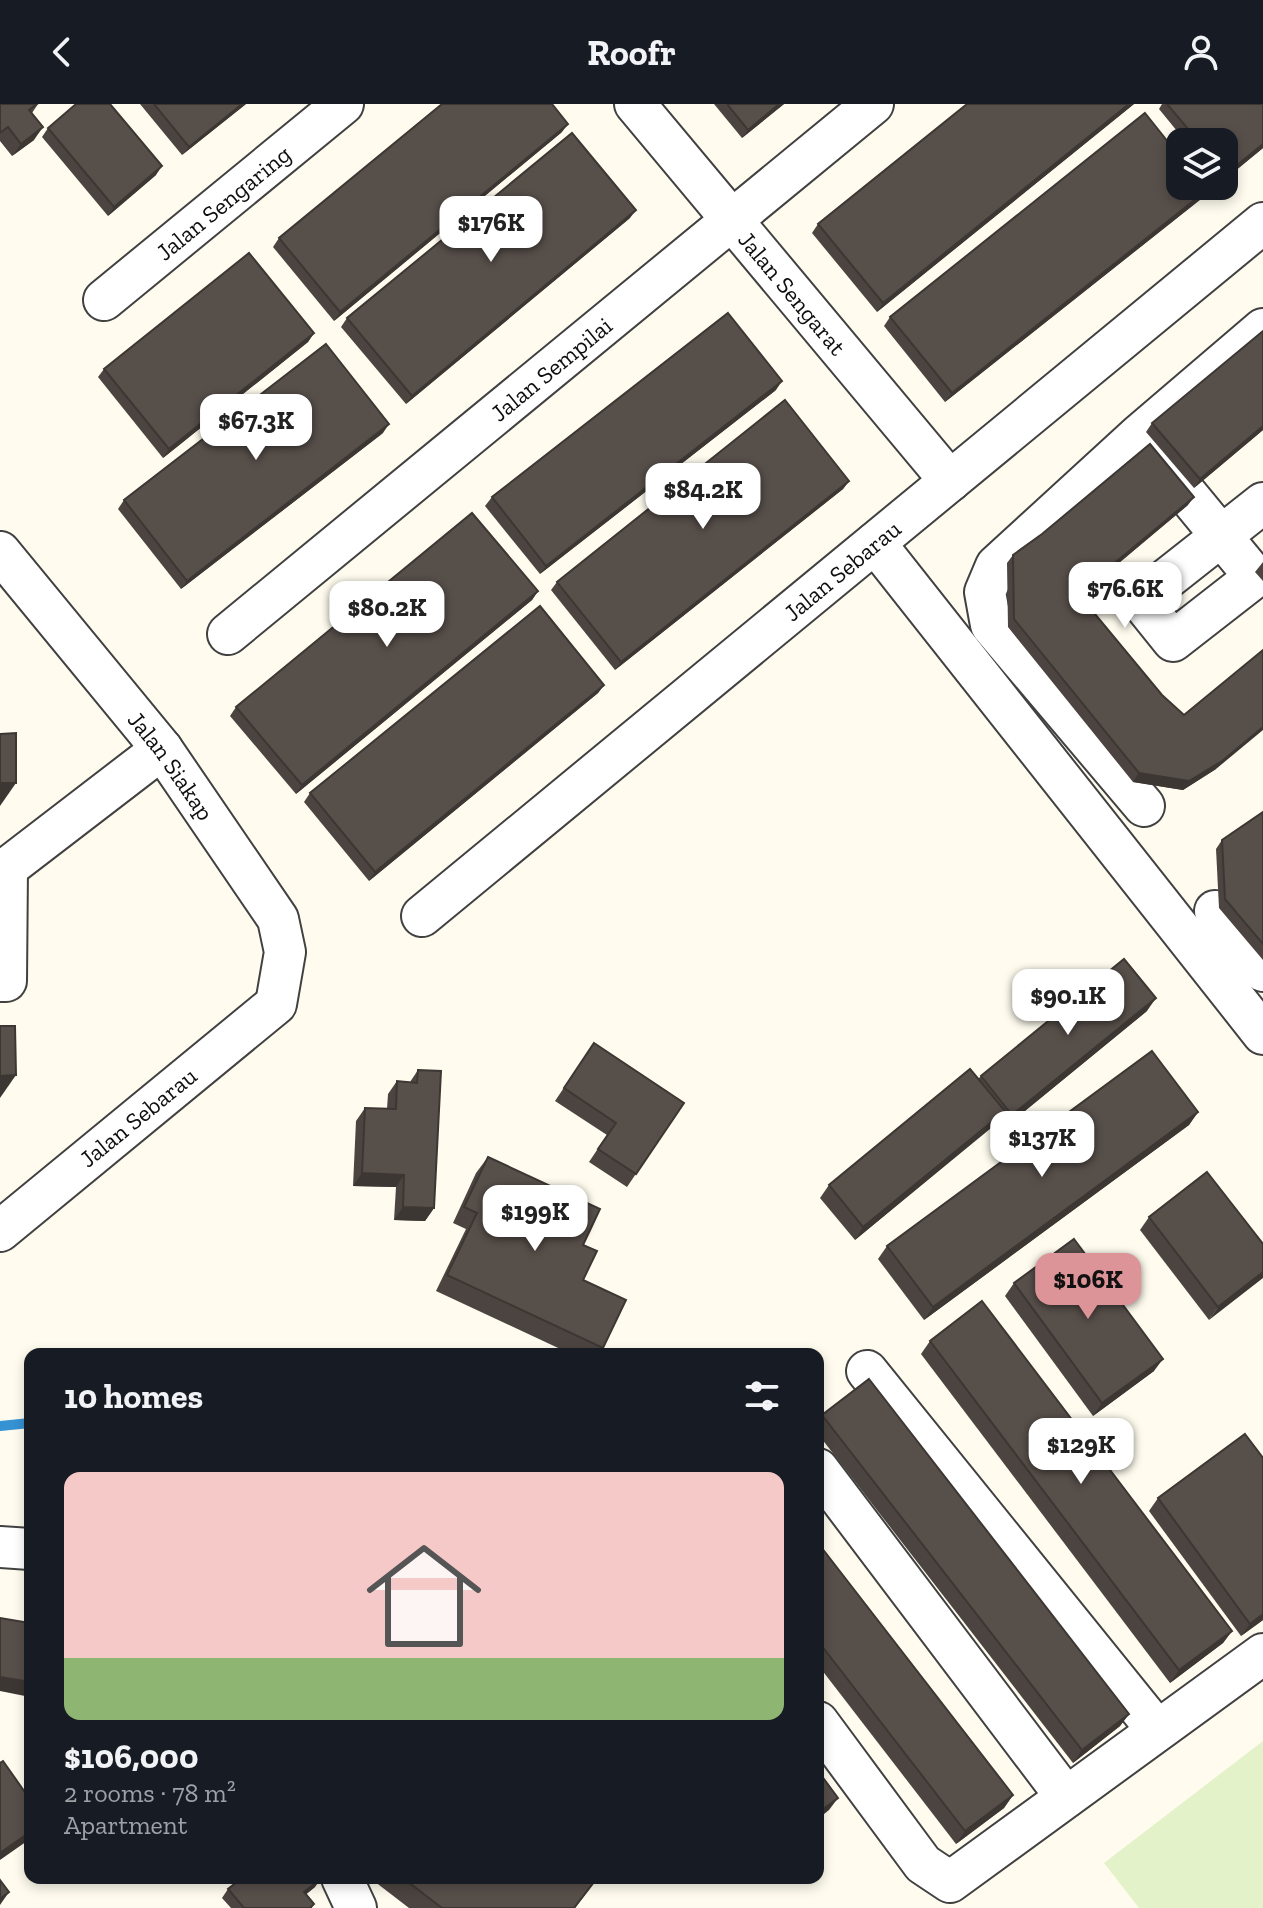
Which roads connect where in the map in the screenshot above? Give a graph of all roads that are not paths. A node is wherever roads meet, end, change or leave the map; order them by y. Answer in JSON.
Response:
{"nodes":[{"id":1,"x":343,"y":104,"type":"edge"},
{"id":2,"x":635,"y":104,"type":"edge"},
{"id":3,"x":873,"y":104,"type":"edge"},
{"id":4,"x":732,"y":220,"type":"junction"},
{"id":5,"x":1263,"y":223,"type":"edge"},
{"id":6,"x":104,"y":300,"type":"dead end"},
{"id":7,"x":1263,"y":329,"type":"edge"},
{"id":8,"x":1139,"y":435,"type":"junction"},
{"id":9,"x":950,"y":481,"type":"junction"},
{"id":10,"x":1263,"y":503,"type":"edge"},
{"id":11,"x":875,"y":543,"type":"junction"},
{"id":12,"x":0,"y":552,"type":"edge"},
{"id":13,"x":228,"y":634,"type":"dead end"},
{"id":14,"x":162,"y":749,"type":"junction"},
{"id":15,"x":1144,"y":806,"type":"dead end"},
{"id":16,"x":3,"y":868,"type":"edge"},
{"id":17,"x":1215,"y":911,"type":"dead end"},
{"id":18,"x":422,"y":916,"type":"dead end"},
{"id":19,"x":1263,"y":971,"type":"edge"},
{"id":20,"x":0,"y":981,"type":"edge"},
{"id":21,"x":276,"y":1004,"type":"joint"},
{"id":22,"x":1263,"y":1034,"type":"edge"},
{"id":23,"x":0,"y":1231,"type":"edge"},
{"id":24,"x":867,"y":1371,"type":"dead end"},
{"id":25,"x":824,"y":1477,"type":"edge"},
{"id":26,"x":0,"y":1547,"type":"edge"},
{"id":27,"x":24,"y":1549,"type":"edge"},
{"id":28,"x":1263,"y":1654,"type":"edge"},
{"id":29,"x":824,"y":1730,"type":"edge"},
{"id":30,"x":1157,"y":1730,"type":"junction"},
{"id":31,"x":1066,"y":1797,"type":"junction"},
{"id":32,"x":345,"y":1884,"type":"edge"},
{"id":33,"x":356,"y":1908,"type":"edge"}],
"edges":[{"from":1,"to":6,"type":"street","name":"Jalan Sengaring"},
{"from":2,"to":4,"type":"street","name":"Jalan Sengarat"},
{"from":3,"to":4,"type":"street","name":"Jalan Sempilai"},
{"from":4,"to":9,"type":"street","name":"Jalan Sengarat"},
{"from":4,"to":13,"type":"street","name":"Jalan Sempilai"},
{"from":5,"to":9,"type":"street","name":"Jalan Sebarau"},
{"from":7,"to":8,"type":"street"},
{"from":8,"to":10,"type":"street"},
{"from":8,"to":15,"type":"street"},
{"from":9,"to":11,"type":"street","name":"Jalan Sebarau"},
{"from":11,"to":18,"type":"street","name":"Jalan Sebarau"},
{"from":11,"to":22,"type":"street"},
{"from":12,"to":14,"type":"street","name":"Jalan Siakap"},
{"from":14,"to":16,"type":"street"},
{"from":14,"to":21,"type":"street","name":"Jalan Siakap"},
{"from":16,"to":20,"type":"street"},
{"from":17,"to":19,"type":"street"},
{"from":21,"to":23,"type":"street","name":"Jalan Sebarau"},
{"from":24,"to":30,"type":"street"},
{"from":25,"to":31,"type":"street"},
{"from":26,"to":27,"type":"street"},
{"from":28,"to":30,"type":"street"},
{"from":29,"to":31,"type":"street"},
{"from":30,"to":31,"type":"street"},
{"from":32,"to":33,"type":"street"}]}
